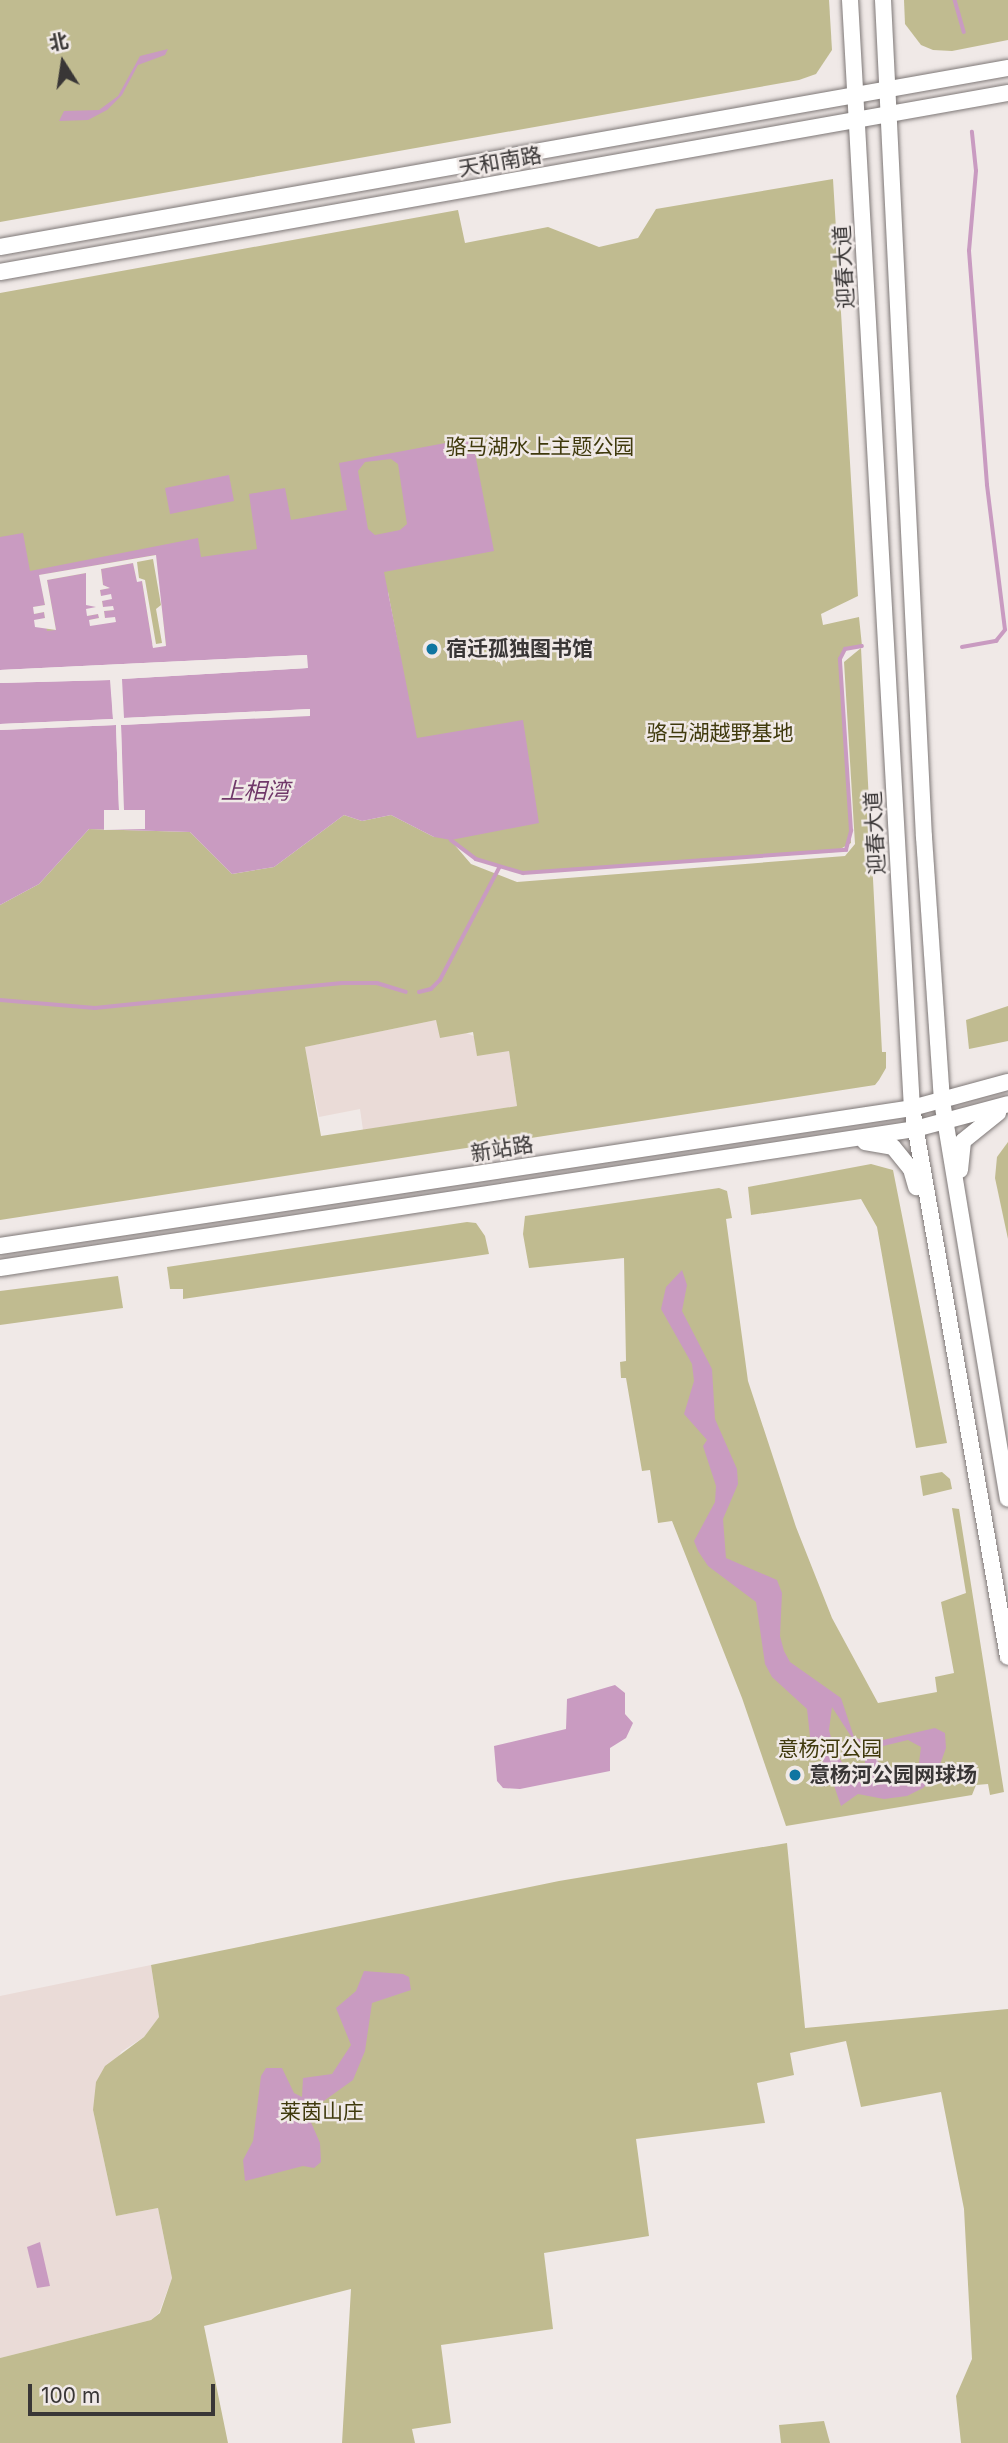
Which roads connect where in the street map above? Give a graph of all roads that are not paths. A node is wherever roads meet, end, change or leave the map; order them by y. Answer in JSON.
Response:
{"nodes":[{"id":1,"x":850,"y":0,"type":"edge"},
{"id":2,"x":883,"y":0,"type":"edge"},
{"id":3,"x":1008,"y":68,"type":"edge"},
{"id":4,"x":887,"y":90,"type":"junction"},
{"id":5,"x":1008,"y":93,"type":"edge"},
{"id":6,"x":855,"y":96,"type":"junction"},
{"id":7,"x":887,"y":115,"type":"junction"},
{"id":8,"x":857,"y":120,"type":"junction"},
{"id":9,"x":0,"y":247,"type":"edge"},
{"id":10,"x":0,"y":272,"type":"edge"},
{"id":11,"x":1008,"y":1082,"type":"edge"},
{"id":12,"x":942,"y":1101,"type":"junction"},
{"id":13,"x":1008,"y":1106,"type":"edge"},
{"id":14,"x":912,"y":1108,"type":"junction"},
{"id":15,"x":945,"y":1122,"type":"junction"},
{"id":16,"x":915,"y":1129,"type":"junction"},
{"id":17,"x":831,"y":1142,"type":"junction"},
{"id":18,"x":960,"y":1219,"type":"junction"},
{"id":19,"x":932,"y":1224,"type":"junction"},
{"id":20,"x":0,"y":1246,"type":"edge"},
{"id":21,"x":0,"y":1268,"type":"edge"},
{"id":22,"x":975,"y":1319,"type":"junction"},
{"id":23,"x":954,"y":1343,"type":"junction"},
{"id":24,"x":1008,"y":1499,"type":"edge"},
{"id":25,"x":1008,"y":1657,"type":"edge"}],
"edges":[{"from":1,"to":6,"type":"street","name":"迎春大道"},
{"from":2,"to":4,"type":"street"},
{"from":3,"to":4,"type":"street","name":"天和南路"},
{"from":4,"to":6,"type":"street","name":"天和南路"},
{"from":4,"to":7,"type":"street"},
{"from":5,"to":7,"type":"street","name":"天和南路"},
{"from":6,"to":8,"type":"street","name":"迎春大道"},
{"from":6,"to":9,"type":"street","name":"天和南路"},
{"from":7,"to":8,"type":"street","name":"天和南路"},
{"from":7,"to":12,"type":"street"},
{"from":8,"to":10,"type":"street","name":"天和南路"},
{"from":8,"to":14,"type":"street","name":"迎春大道"},
{"from":11,"to":12,"type":"street","name":"新站路"},
{"from":12,"to":14,"type":"street","name":"新站路"},
{"from":12,"to":15,"type":"street"},
{"from":13,"to":15,"type":"street","name":"新站路"},
{"from":13,"to":22,"type":"street"},
{"from":14,"to":16,"type":"street","name":"迎春大道"},
{"from":14,"to":20,"type":"street","name":"新站路"},
{"from":15,"to":16,"type":"street","name":"新站路"},
{"from":15,"to":18,"type":"street"},
{"from":16,"to":17,"type":"street","name":"新站路"},
{"from":16,"to":19,"type":"street","name":"迎春大道"},
{"from":17,"to":21,"type":"street","name":"新站路"},
{"from":17,"to":23,"type":"street"},
{"from":18,"to":19,"type":"street"},
{"from":18,"to":22,"type":"street"},
{"from":19,"to":23,"type":"street","name":"迎春大道"},
{"from":22,"to":24,"type":"street"},
{"from":23,"to":25,"type":"street","name":"迎春大道"}]}
